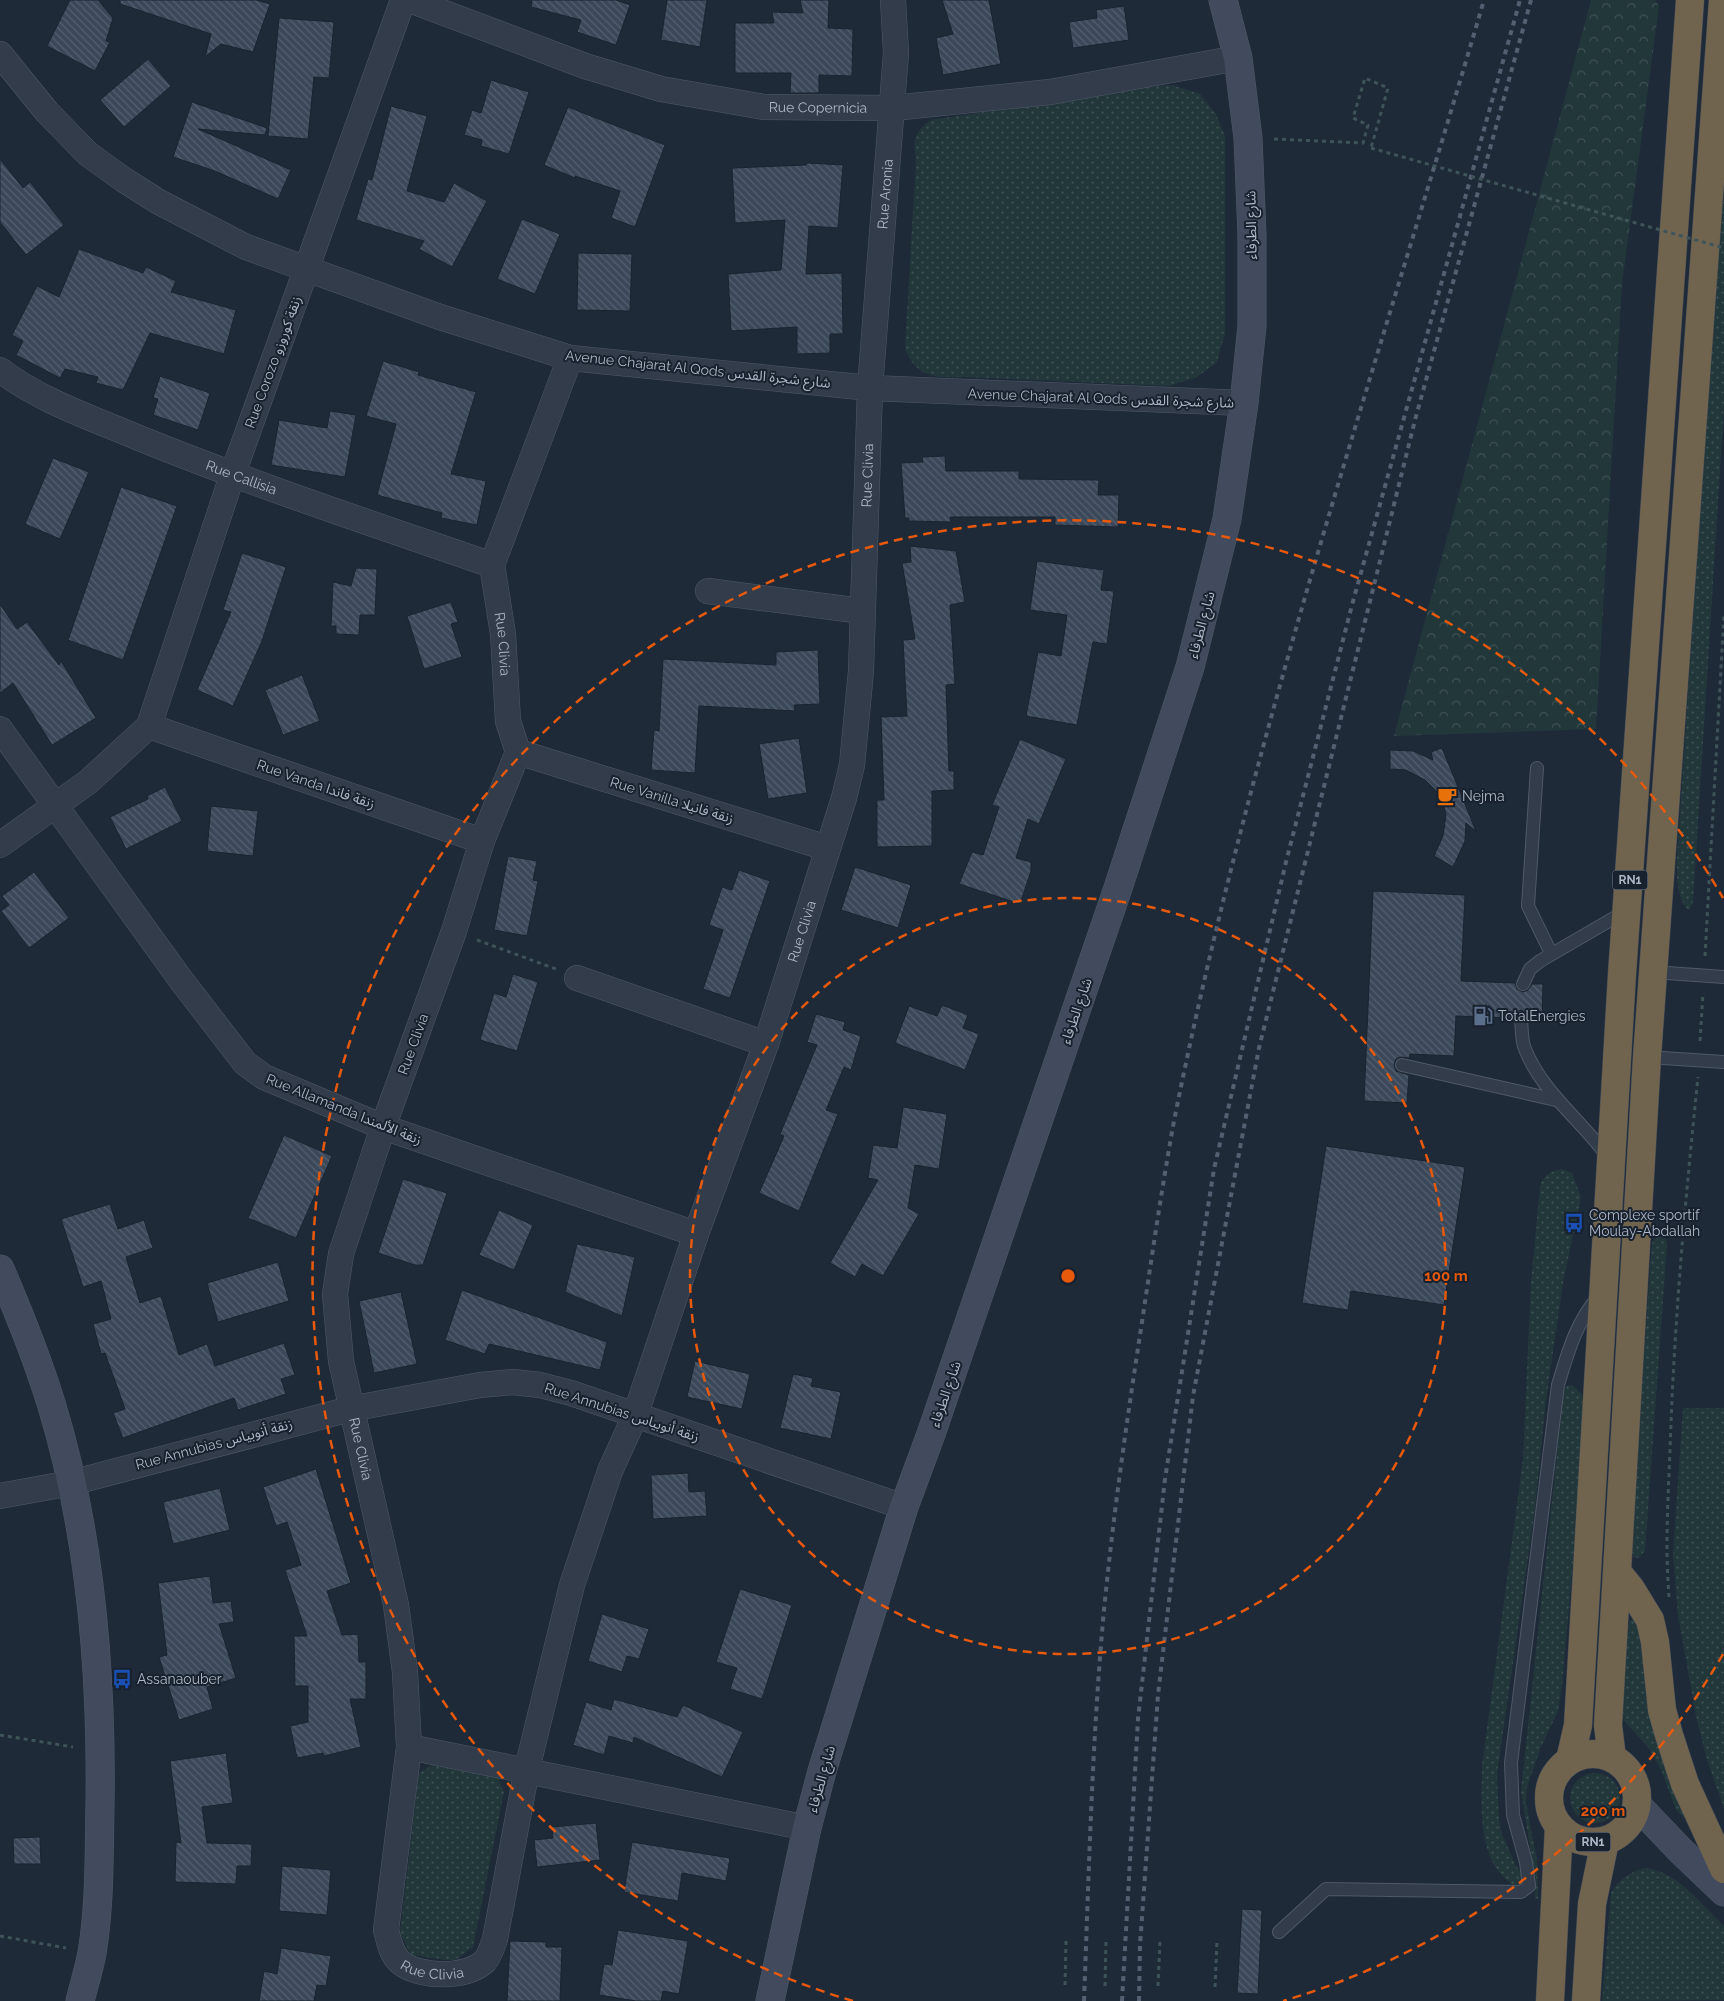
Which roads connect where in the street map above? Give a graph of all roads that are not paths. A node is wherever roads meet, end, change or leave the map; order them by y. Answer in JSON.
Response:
{"nodes":[{"id":1,"x":403,"y":0,"type":"edge"},
{"id":2,"x":410,"y":0,"type":"edge"},
{"id":3,"x":893,"y":0,"type":"edge"},
{"id":4,"x":1223,"y":0,"type":"edge"},
{"id":5,"x":1690,"y":0,"type":"edge"},
{"id":6,"x":1723,"y":0,"type":"edge"},
{"id":7,"x":0,"y":54,"type":"edge"},
{"id":8,"x":1238,"y":58,"type":"junction"},
{"id":9,"x":893,"y":108,"type":"junction"},
{"id":10,"x":307,"y":269,"type":"junction"},
{"id":11,"x":570,"y":358,"type":"junction"},
{"id":12,"x":0,"y":370,"type":"edge"},
{"id":13,"x":870,"y":388,"type":"junction"},
{"id":14,"x":1244,"y":403,"type":"junction"},
{"id":15,"x":232,"y":476,"type":"junction"},
{"id":16,"x":492,"y":565,"type":"junction"},
{"id":17,"x":708,"y":591,"type":"dead end"},
{"id":18,"x":862,"y":611,"type":"junction"},
{"id":19,"x":149,"y":726,"type":"junction"},
{"id":20,"x":0,"y":730,"type":"edge"},
{"id":21,"x":518,"y":752,"type":"junction"},
{"id":22,"x":1537,"y":768,"type":"dead end"},
{"id":23,"x":55,"y":804,"type":"junction"},
{"id":24,"x":482,"y":841,"type":"junction"},
{"id":25,"x":0,"y":845,"type":"edge"},
{"id":26,"x":827,"y":848,"type":"junction"},
{"id":27,"x":1628,"y":910,"type":"junction"},
{"id":28,"x":1551,"y":953,"type":"junction"},
{"id":29,"x":1653,"y":972,"type":"junction"},
{"id":30,"x":1724,"y":977,"type":"edge"},
{"id":31,"x":577,"y":978,"type":"road end"},
{"id":32,"x":1523,"y":984,"type":"dead end"},
{"id":33,"x":1521,"y":1018,"type":"dead end"},
{"id":34,"x":766,"y":1044,"type":"junction"},
{"id":35,"x":1647,"y":1057,"type":"junction"},
{"id":36,"x":1724,"y":1062,"type":"edge"},
{"id":37,"x":1402,"y":1065,"type":"dead end"},
{"id":38,"x":1556,"y":1100,"type":"junction"},
{"id":39,"x":383,"y":1127,"type":"junction"},
{"id":40,"x":1611,"y":1162,"type":"junction"},
{"id":41,"x":696,"y":1234,"type":"junction"},
{"id":42,"x":0,"y":1269,"type":"edge"},
{"id":43,"x":1604,"y":1290,"type":"junction"},
{"id":44,"x":350,"y":1409,"type":"junction"},
{"id":45,"x":635,"y":1416,"type":"junction"},
{"id":46,"x":71,"y":1483,"type":"junction"},
{"id":47,"x":0,"y":1496,"type":"edge"},
{"id":48,"x":904,"y":1507,"type":"junction"},
{"id":49,"x":1618,"y":1573,"type":"junction"},
{"id":50,"x":409,"y":1747,"type":"junction"},
{"id":51,"x":1612,"y":1758,"type":"junction"},
{"id":52,"x":1570,"y":1760,"type":"junction"},
{"id":53,"x":527,"y":1769,"type":"junction"},
{"id":54,"x":1638,"y":1805,"type":"junction"},
{"id":55,"x":1559,"y":1826,"type":"junction"},
{"id":56,"x":807,"y":1828,"type":"junction"},
{"id":57,"x":1605,"y":1840,"type":"junction"},
{"id":58,"x":1724,"y":1869,"type":"edge"},
{"id":59,"x":1724,"y":1892,"type":"edge"},
{"id":60,"x":1279,"y":1932,"type":"dead end"},
{"id":61,"x":80,"y":2001,"type":"edge"},
{"id":62,"x":770,"y":2001,"type":"edge"},
{"id":63,"x":1550,"y":2001,"type":"edge"},
{"id":64,"x":1586,"y":2001,"type":"edge"}],
"edges":[{"from":1,"to":10,"type":"street","name":"Rue Corozo زنقة كوروزو"},
{"from":2,"to":9,"type":"street","name":"Rue Copernicia"},
{"from":3,"to":9,"type":"street","name":"Rue Aronia"},
{"from":4,"to":8,"type":"street","name":"شارع الطرفاء"},
{"from":5,"to":27,"type":"highway","number":"RN1"},
{"from":6,"to":29,"type":"highway","number":"RN1"},
{"from":7,"to":10,"type":"street","name":"Avenue Chajarat Al Qods شارع شجرة القدس"},
{"from":8,"to":9,"type":"street","name":"Rue Copernicia"},
{"from":8,"to":14,"type":"street","name":"شارع الطرفاء"},
{"from":9,"to":13,"type":"street","name":"Rue Aronia"},
{"from":10,"to":11,"type":"street","name":"Avenue Chajarat Al Qods شارع شجرة القدس"},
{"from":10,"to":15,"type":"street","name":"Rue Corozo زنقة كوروزو"},
{"from":11,"to":13,"type":"street","name":"Avenue Chajarat Al Qods شارع شجرة القدس"},
{"from":11,"to":16,"type":"street","name":"Rue Clivia"},
{"from":12,"to":15,"type":"street","name":"Rue Callisia"},
{"from":13,"to":14,"type":"street","name":"Avenue Chajarat Al Qods شارع شجرة القدس"},
{"from":13,"to":18,"type":"street","name":"Rue Clivia"},
{"from":14,"to":48,"type":"street","name":"شارع الطرفاء"},
{"from":15,"to":16,"type":"street","name":"Rue Callisia"},
{"from":15,"to":19,"type":"street","name":"Rue Corozo زنقة كوروزو"},
{"from":16,"to":21,"type":"street","name":"Rue Clivia"},
{"from":17,"to":18,"type":"street"},
{"from":18,"to":26,"type":"street","name":"Rue Clivia"},
{"from":19,"to":23,"type":"street"},
{"from":19,"to":24,"type":"street","name":"Rue Vanda زنقة فاندا"},
{"from":20,"to":23,"type":"street","name":"Rue Allamanda زنقة الألمندا"},
{"from":21,"to":24,"type":"street","name":"Rue Clivia"},
{"from":21,"to":26,"type":"street","name":"Rue Vanilla زنقة فانيلا"},
{"from":22,"to":28,"type":"lane"},
{"from":23,"to":25,"type":"street"},
{"from":23,"to":39,"type":"street","name":"Rue Allamanda زنقة الألمندا"},
{"from":24,"to":39,"type":"street","name":"Rue Clivia"},
{"from":26,"to":34,"type":"street","name":"Rue Clivia"},
{"from":27,"to":28,"type":"lane"},
{"from":27,"to":40,"type":"highway","number":"RN1"},
{"from":28,"to":32,"type":"lane"},
{"from":29,"to":30,"type":"lane"},
{"from":29,"to":35,"type":"highway","number":"RN1"},
{"from":31,"to":34,"type":"street"},
{"from":33,"to":38,"type":"lane"},
{"from":34,"to":41,"type":"street","name":"Rue Clivia"},
{"from":35,"to":36,"type":"lane"},
{"from":35,"to":49,"type":"highway","number":"RN1"},
{"from":37,"to":38,"type":"lane"},
{"from":38,"to":40,"type":"lane"},
{"from":39,"to":41,"type":"street","name":"Rue Allamanda زنقة الألمندا"},
{"from":39,"to":44,"type":"street","name":"Rue Clivia"},
{"from":40,"to":43,"type":"highway","number":"RN1"},
{"from":41,"to":45,"type":"street","name":"Rue Clivia"},
{"from":42,"to":46,"type":"street"},
{"from":43,"to":52,"type":"highway","number":"RN1"},
{"from":43,"to":60,"type":"lane"},
{"from":44,"to":45,"type":"street","name":"Rue Annubias زنقة أنوبياس"},
{"from":44,"to":46,"type":"street","name":"Rue Annubias زنقة أنوبياس"},
{"from":44,"to":50,"type":"street","name":"Rue Clivia"},
{"from":45,"to":48,"type":"street","name":"Rue Annubias زنقة أنوبياس"},
{"from":45,"to":53,"type":"street","name":"Rue Clivia"},
{"from":46,"to":47,"type":"street","name":"Rue Annubias زنقة أنوبياس"},
{"from":46,"to":61,"type":"street"},
{"from":48,"to":56,"type":"street","name":"شارع الطرفاء"},
{"from":49,"to":51,"type":"highway","number":"RN1"},
{"from":49,"to":58,"type":"highway"},
{"from":50,"to":53,"type":"street"},
{"from":50,"to":53,"type":"street","name":"Rue Clivia"},
{"from":51,"to":52,"type":"highway"},
{"from":51,"to":54,"type":"highway"},
{"from":52,"to":55,"type":"highway","number":"RN1"},
{"from":53,"to":56,"type":"street"},
{"from":54,"to":57,"type":"highway","number":"RN1"},
{"from":54,"to":59,"type":"street"},
{"from":55,"to":57,"type":"highway","number":"RN1"},
{"from":55,"to":63,"type":"highway","number":"RN1"},
{"from":56,"to":62,"type":"street","name":"شارع الطرفاء"},
{"from":57,"to":64,"type":"highway","number":"RN1"}]}
